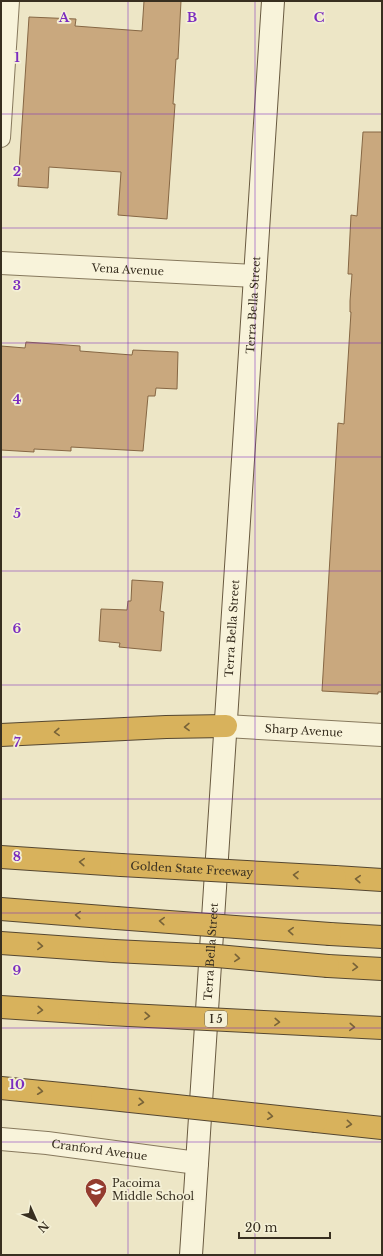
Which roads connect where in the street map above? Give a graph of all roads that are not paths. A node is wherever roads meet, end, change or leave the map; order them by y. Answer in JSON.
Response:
{"nodes":[{"id":1,"x":10,"y":1,"type":"edge"},
{"id":2,"x":273,"y":1,"type":"edge"},
{"id":3,"x":1,"y":138,"type":"edge"},
{"id":4,"x":1,"y":263,"type":"edge"},
{"id":5,"x":254,"y":276,"type":"junction"},
{"id":6,"x":226,"y":726,"type":"junction"},
{"id":7,"x":1,"y":735,"type":"edge"},
{"id":8,"x":382,"y":735,"type":"edge"},
{"id":9,"x":1,"y":857,"type":"edge"},
{"id":10,"x":382,"y":880,"type":"edge"},
{"id":11,"x":1,"y":909,"type":"edge"},
{"id":12,"x":382,"y":937,"type":"edge"},
{"id":13,"x":1,"y":943,"type":"edge"},
{"id":14,"x":382,"y":969,"type":"edge"},
{"id":15,"x":1,"y":1007,"type":"edge"},
{"id":16,"x":382,"y":1028,"type":"edge"},
{"id":17,"x":1,"y":1088,"type":"edge"},
{"id":18,"x":382,"y":1128,"type":"edge"},
{"id":19,"x":1,"y":1139,"type":"edge"},
{"id":20,"x":198,"y":1163,"type":"junction"},
{"id":21,"x":191,"y":1255,"type":"edge"}],
"edges":[{"from":1,"to":3,"type":"lane"},
{"from":2,"to":5,"type":"main road","name":"Terra Bella Street"},
{"from":4,"to":5,"type":"main road","name":"Vena Avenue"},
{"from":5,"to":6,"type":"main road","name":"Terra Bella Street"},
{"from":6,"to":7,"type":"highway","one_way":true},
{"from":6,"to":8,"type":"main road","name":"Sharp Avenue"},
{"from":6,"to":20,"type":"main road","name":"Terra Bella Street"},
{"from":10,"to":9,"type":"highway","name":"Golden State Freeway","one_way":true,"bridge":true},
{"from":12,"to":11,"type":"highway","one_way":true,"bridge":true},
{"from":13,"to":14,"type":"highway","one_way":true,"bridge":true},
{"from":15,"to":16,"type":"highway","number":"I 5","one_way":true,"bridge":true},
{"from":17,"to":18,"type":"highway","one_way":true,"bridge":true},
{"from":19,"to":20,"type":"main road","name":"Cranford Avenue"},
{"from":20,"to":21,"type":"main road","name":"Terra Bella Street"}]}
